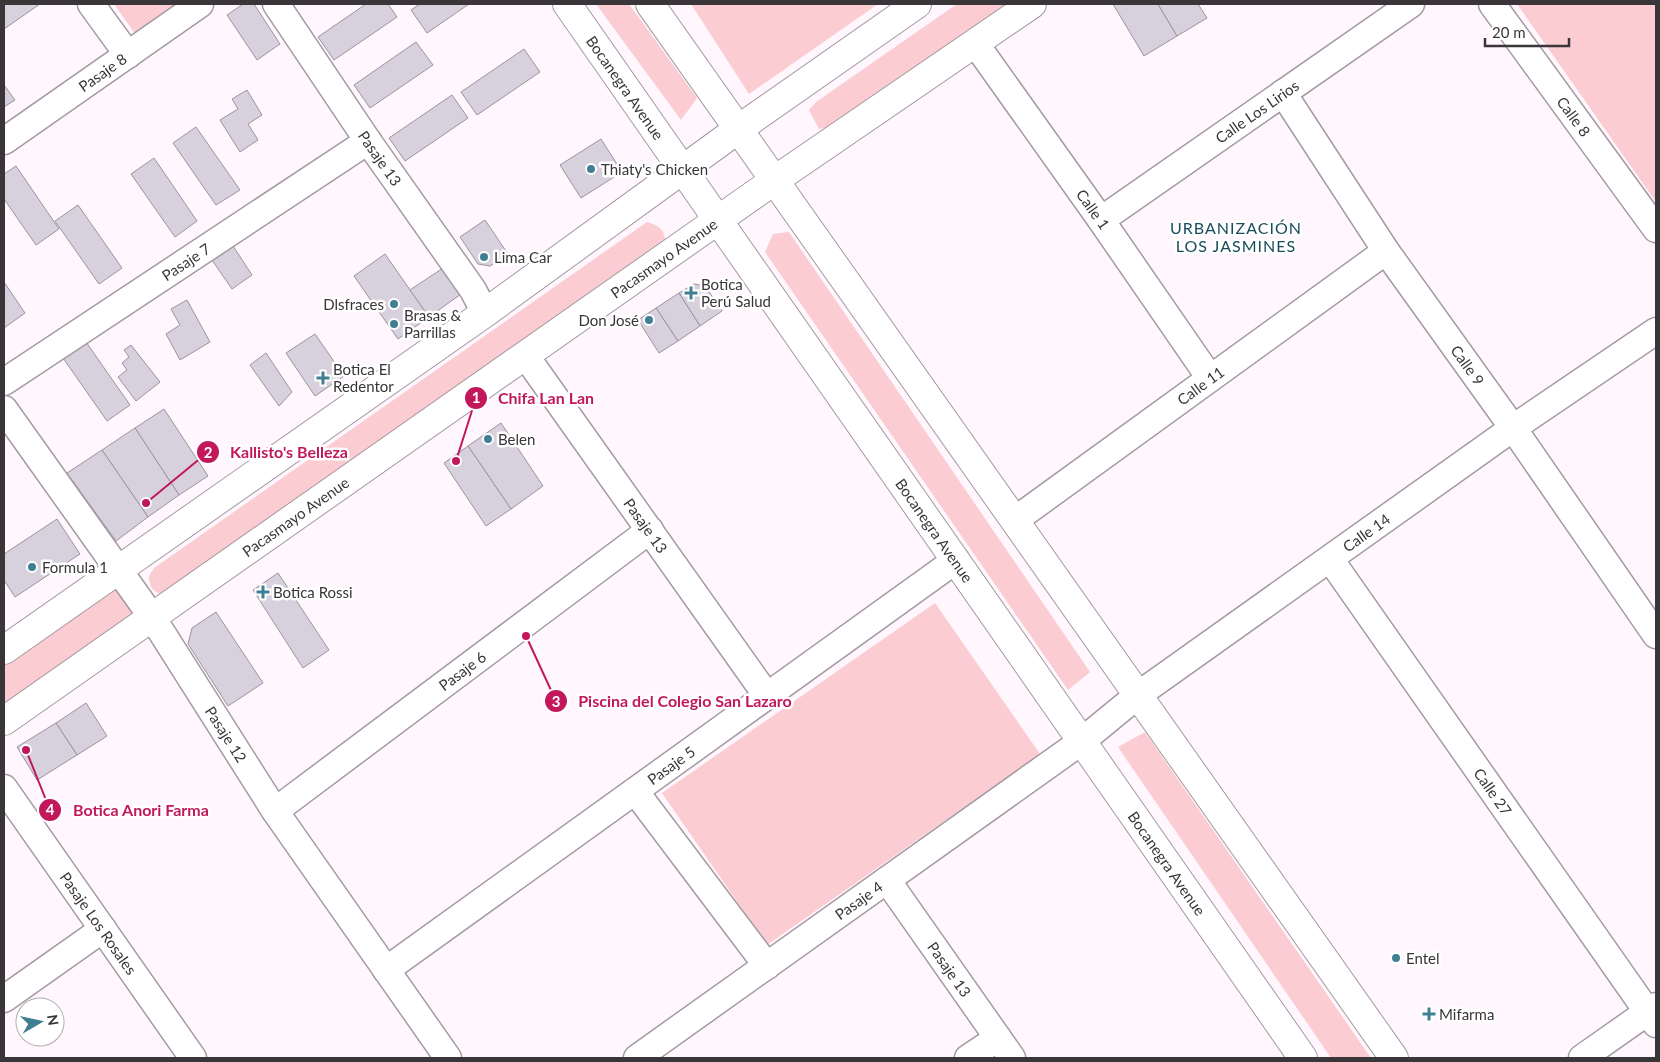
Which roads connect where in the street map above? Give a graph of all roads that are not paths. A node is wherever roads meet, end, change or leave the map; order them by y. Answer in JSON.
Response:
{"nodes":[{"id":1,"x":91,"y":4,"type":"edge"},
{"id":2,"x":200,"y":4,"type":"edge"},
{"id":3,"x":276,"y":4,"type":"edge"},
{"id":4,"x":567,"y":4,"type":"edge"},
{"id":5,"x":650,"y":4,"type":"edge"},
{"id":6,"x":917,"y":4,"type":"edge"},
{"id":7,"x":1032,"y":4,"type":"edge"},
{"id":8,"x":1412,"y":4,"type":"edge"},
{"id":9,"x":1492,"y":4,"type":"edge"},
{"id":10,"x":975,"y":42,"type":"junction"},
{"id":11,"x":128,"y":55,"type":"junction"},
{"id":12,"x":1283,"y":93,"type":"junction"},
{"id":13,"x":737,"y":130,"type":"junction"},
{"id":14,"x":4,"y":141,"type":"edge"},
{"id":15,"x":368,"y":141,"type":"junction"},
{"id":16,"x":683,"y":168,"type":"junction"},
{"id":17,"x":775,"y":180,"type":"junction"},
{"id":18,"x":718,"y":220,"type":"junction"},
{"id":19,"x":1101,"y":220,"type":"junction"},
{"id":20,"x":1656,"y":229,"type":"edge"},
{"id":21,"x":1386,"y":252,"type":"junction"},
{"id":22,"x":485,"y":313,"type":"junction"},
{"id":23,"x":1656,"y":331,"type":"edge"},
{"id":24,"x":525,"y":355,"type":"junction"},
{"id":25,"x":1210,"y":378,"type":"junction"},
{"id":26,"x":4,"y":382,"type":"edge"},
{"id":27,"x":4,"y":409,"type":"edge"},
{"id":28,"x":1513,"y":428,"type":"junction"},
{"id":29,"x":1015,"y":520,"type":"junction"},
{"id":30,"x":650,"y":530,"type":"junction"},
{"id":31,"x":1330,"y":559,"type":"junction"},
{"id":32,"x":956,"y":560,"type":"junction"},
{"id":33,"x":117,"y":569,"type":"junction"},
{"id":34,"x":1648,"y":606,"type":"edge"},
{"id":35,"x":152,"y":617,"type":"junction"},
{"id":36,"x":1656,"y":635,"type":"edge"},
{"id":37,"x":4,"y":650,"type":"edge"},
{"id":38,"x":1138,"y":695,"type":"junction"},
{"id":39,"x":767,"y":696,"type":"junction"},
{"id":40,"x":4,"y":721,"type":"edge"},
{"id":41,"x":1082,"y":741,"type":"junction"},
{"id":42,"x":4,"y":788,"type":"edge"},
{"id":43,"x":635,"y":791,"type":"junction"},
{"id":44,"x":275,"y":811,"type":"junction"},
{"id":45,"x":887,"y":880,"type":"junction"},
{"id":46,"x":103,"y":930,"type":"junction"},
{"id":47,"x":767,"y":966,"type":"junction"},
{"id":48,"x":386,"y":970,"type":"junction"},
{"id":49,"x":4,"y":999,"type":"edge"},
{"id":50,"x":1653,"y":1014,"type":"edge"},
{"id":51,"x":1005,"y":1048,"type":"edge"},
{"id":52,"x":193,"y":1058,"type":"edge"},
{"id":53,"x":448,"y":1058,"type":"edge"},
{"id":54,"x":637,"y":1058,"type":"edge"},
{"id":55,"x":968,"y":1058,"type":"edge"},
{"id":56,"x":1303,"y":1058,"type":"edge"},
{"id":57,"x":1394,"y":1058,"type":"edge"},
{"id":58,"x":1582,"y":1058,"type":"edge"}],
"edges":[{"from":1,"to":11,"type":"street"},
{"from":2,"to":11,"type":"street","name":"Pasaje 8"},
{"from":3,"to":15,"type":"street","name":"Pasaje 13"},
{"from":4,"to":16,"type":"main road","name":"Bocanegra Avenue"},
{"from":5,"to":13,"type":"main road"},
{"from":6,"to":13,"type":"main road"},
{"from":7,"to":10,"type":"main road","name":"Pacasmayo Avenue"},
{"from":8,"to":12,"type":"street","name":"Calle Los Lirios"},
{"from":9,"to":20,"type":"street","name":"Calle 8"},
{"from":10,"to":17,"type":"main road","name":"Pacasmayo Avenue"},
{"from":10,"to":19,"type":"street","name":"Calle 1"},
{"from":11,"to":14,"type":"street","name":"Pasaje 8"},
{"from":12,"to":19,"type":"street","name":"Calle Los Lirios"},
{"from":12,"to":21,"type":"street","name":"Calle 9"},
{"from":13,"to":16,"type":"main road"},
{"from":13,"to":17,"type":"main road"},
{"from":15,"to":22,"type":"street","name":"Pasaje 13"},
{"from":15,"to":26,"type":"street","name":"Pasaje 7"},
{"from":16,"to":18,"type":"main road","name":"Bocanegra Avenue"},
{"from":16,"to":22,"type":"main road"},
{"from":17,"to":18,"type":"main road","name":"Pacasmayo Avenue"},
{"from":17,"to":29,"type":"main road"},
{"from":18,"to":24,"type":"main road","name":"Pacasmayo Avenue"},
{"from":18,"to":32,"type":"main road","name":"Bocanegra Avenue"},
{"from":19,"to":25,"type":"street","name":"Calle 1"},
{"from":21,"to":25,"type":"street","name":"Calle 11"},
{"from":21,"to":28,"type":"street","name":"Calle 9"},
{"from":22,"to":33,"type":"main road"},
{"from":23,"to":28,"type":"street","name":"Calle 14"},
{"from":24,"to":30,"type":"street","name":"Pasaje 13"},
{"from":24,"to":35,"type":"main road","name":"Pacasmayo Avenue"},
{"from":25,"to":29,"type":"street","name":"Calle 11"},
{"from":27,"to":33,"type":"street","name":"Pasaje 12"},
{"from":28,"to":31,"type":"street","name":"Calle 14"},
{"from":28,"to":34,"type":"street","name":"Calle 9"},
{"from":29,"to":38,"type":"main road"},
{"from":30,"to":39,"type":"street","name":"Pasaje 13"},
{"from":30,"to":44,"type":"street","name":"Pasaje 6"},
{"from":31,"to":38,"type":"street","name":"Calle 14"},
{"from":31,"to":50,"type":"street","name":"Calle 27"},
{"from":32,"to":39,"type":"street","name":"Pasaje 5"},
{"from":32,"to":41,"type":"main road","name":"Bocanegra Avenue"},
{"from":33,"to":35,"type":"street","name":"Pasaje 12"},
{"from":33,"to":37,"type":"main road"},
{"from":34,"to":36,"type":"street","name":"Calle 9"},
{"from":35,"to":40,"type":"main road","name":"Pacasmayo Avenue"},
{"from":35,"to":44,"type":"street","name":"Pasaje 12"},
{"from":38,"to":41,"type":"street","name":"Calle 14"},
{"from":38,"to":57,"type":"main road"},
{"from":39,"to":43,"type":"street","name":"Pasaje 5"},
{"from":41,"to":45,"type":"street","name":"Pasaje 4"},
{"from":41,"to":56,"type":"main road","name":"Bocanegra Avenue"},
{"from":42,"to":46,"type":"street","name":"Pasaje Los Rosales"},
{"from":43,"to":47,"type":"street"},
{"from":43,"to":48,"type":"street","name":"Pasaje 5"},
{"from":44,"to":48,"type":"street","name":"Pasaje 12"},
{"from":45,"to":47,"type":"street","name":"Pasaje 4"},
{"from":45,"to":51,"type":"street","name":"Pasaje 13"},
{"from":46,"to":49,"type":"street"},
{"from":46,"to":52,"type":"street","name":"Pasaje Los Rosales"},
{"from":47,"to":54,"type":"street","name":"Pasaje 4"},
{"from":48,"to":53,"type":"street","name":"Pasaje 12"},
{"from":50,"to":58,"type":"street"},
{"from":51,"to":55,"type":"street"}]}
